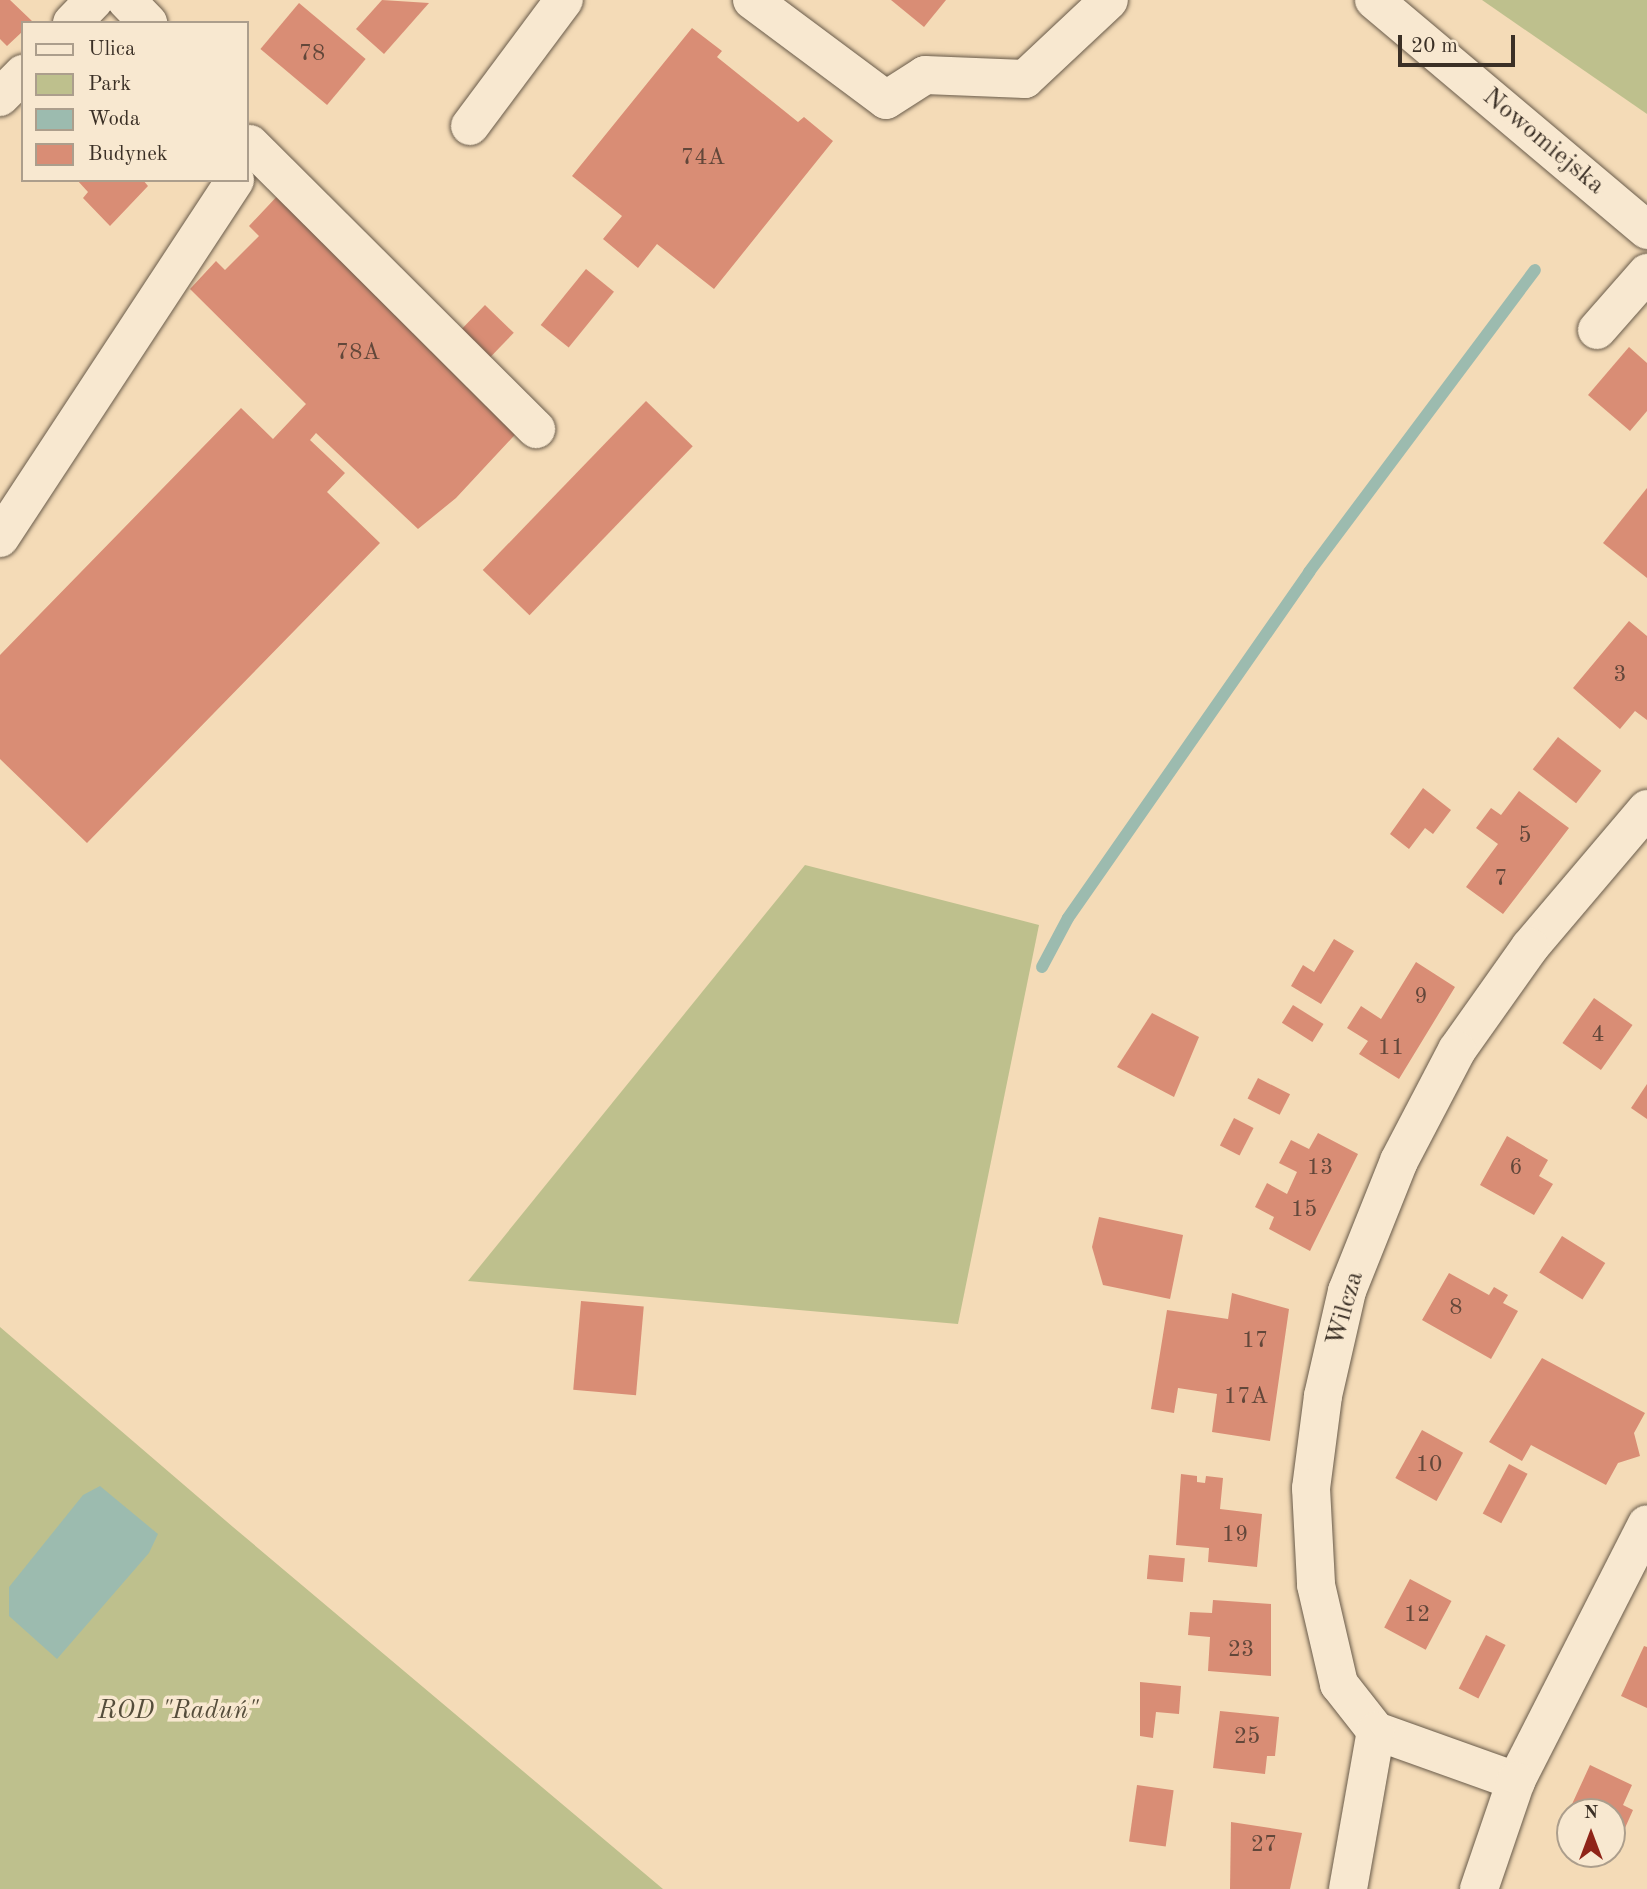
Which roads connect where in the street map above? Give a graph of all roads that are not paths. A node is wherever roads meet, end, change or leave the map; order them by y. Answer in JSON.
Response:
{"nodes":[{"id":1,"x":94,"y":0,"type":"edge"},
{"id":2,"x":126,"y":0,"type":"edge"},
{"id":3,"x":564,"y":0,"type":"edge"},
{"id":4,"x":752,"y":0,"type":"edge"},
{"id":5,"x":1109,"y":0,"type":"edge"},
{"id":6,"x":1374,"y":0,"type":"edge"},
{"id":7,"x":74,"y":21,"type":"edge"},
{"id":8,"x":146,"y":21,"type":"edge"},
{"id":9,"x":21,"y":76,"type":"edge"},
{"id":10,"x":0,"y":97,"type":"edge"},
{"id":11,"x":470,"y":126,"type":"dead end"},
{"id":12,"x":248,"y":145,"type":"edge"},
{"id":13,"x":234,"y":182,"type":"edge"},
{"id":14,"x":1647,"y":230,"type":"edge"},
{"id":15,"x":1647,"y":273,"type":"edge"},
{"id":16,"x":1597,"y":330,"type":"dead end"},
{"id":17,"x":536,"y":429,"type":"dead end"},
{"id":18,"x":0,"y":538,"type":"edge"},
{"id":19,"x":1647,"y":809,"type":"edge"},
{"id":20,"x":1647,"y":1524,"type":"edge"},
{"id":21,"x":1376,"y":1731,"type":"junction"},
{"id":22,"x":1516,"y":1781,"type":"junction"},
{"id":23,"x":1348,"y":1889,"type":"edge"},
{"id":24,"x":1479,"y":1889,"type":"edge"}],
"edges":[{"from":1,"to":7,"type":"street"},
{"from":2,"to":8,"type":"street"},
{"from":3,"to":11,"type":"street"},
{"from":4,"to":5,"type":"street"},
{"from":6,"to":14,"type":"street","name":"Nowomiejska"},
{"from":9,"to":10,"type":"street"},
{"from":12,"to":17,"type":"street"},
{"from":13,"to":18,"type":"street"},
{"from":15,"to":16,"type":"street"},
{"from":19,"to":21,"type":"street","name":"Wilcza"},
{"from":20,"to":22,"type":"street"},
{"from":21,"to":22,"type":"street"},
{"from":21,"to":23,"type":"street"},
{"from":22,"to":24,"type":"street"}]}
